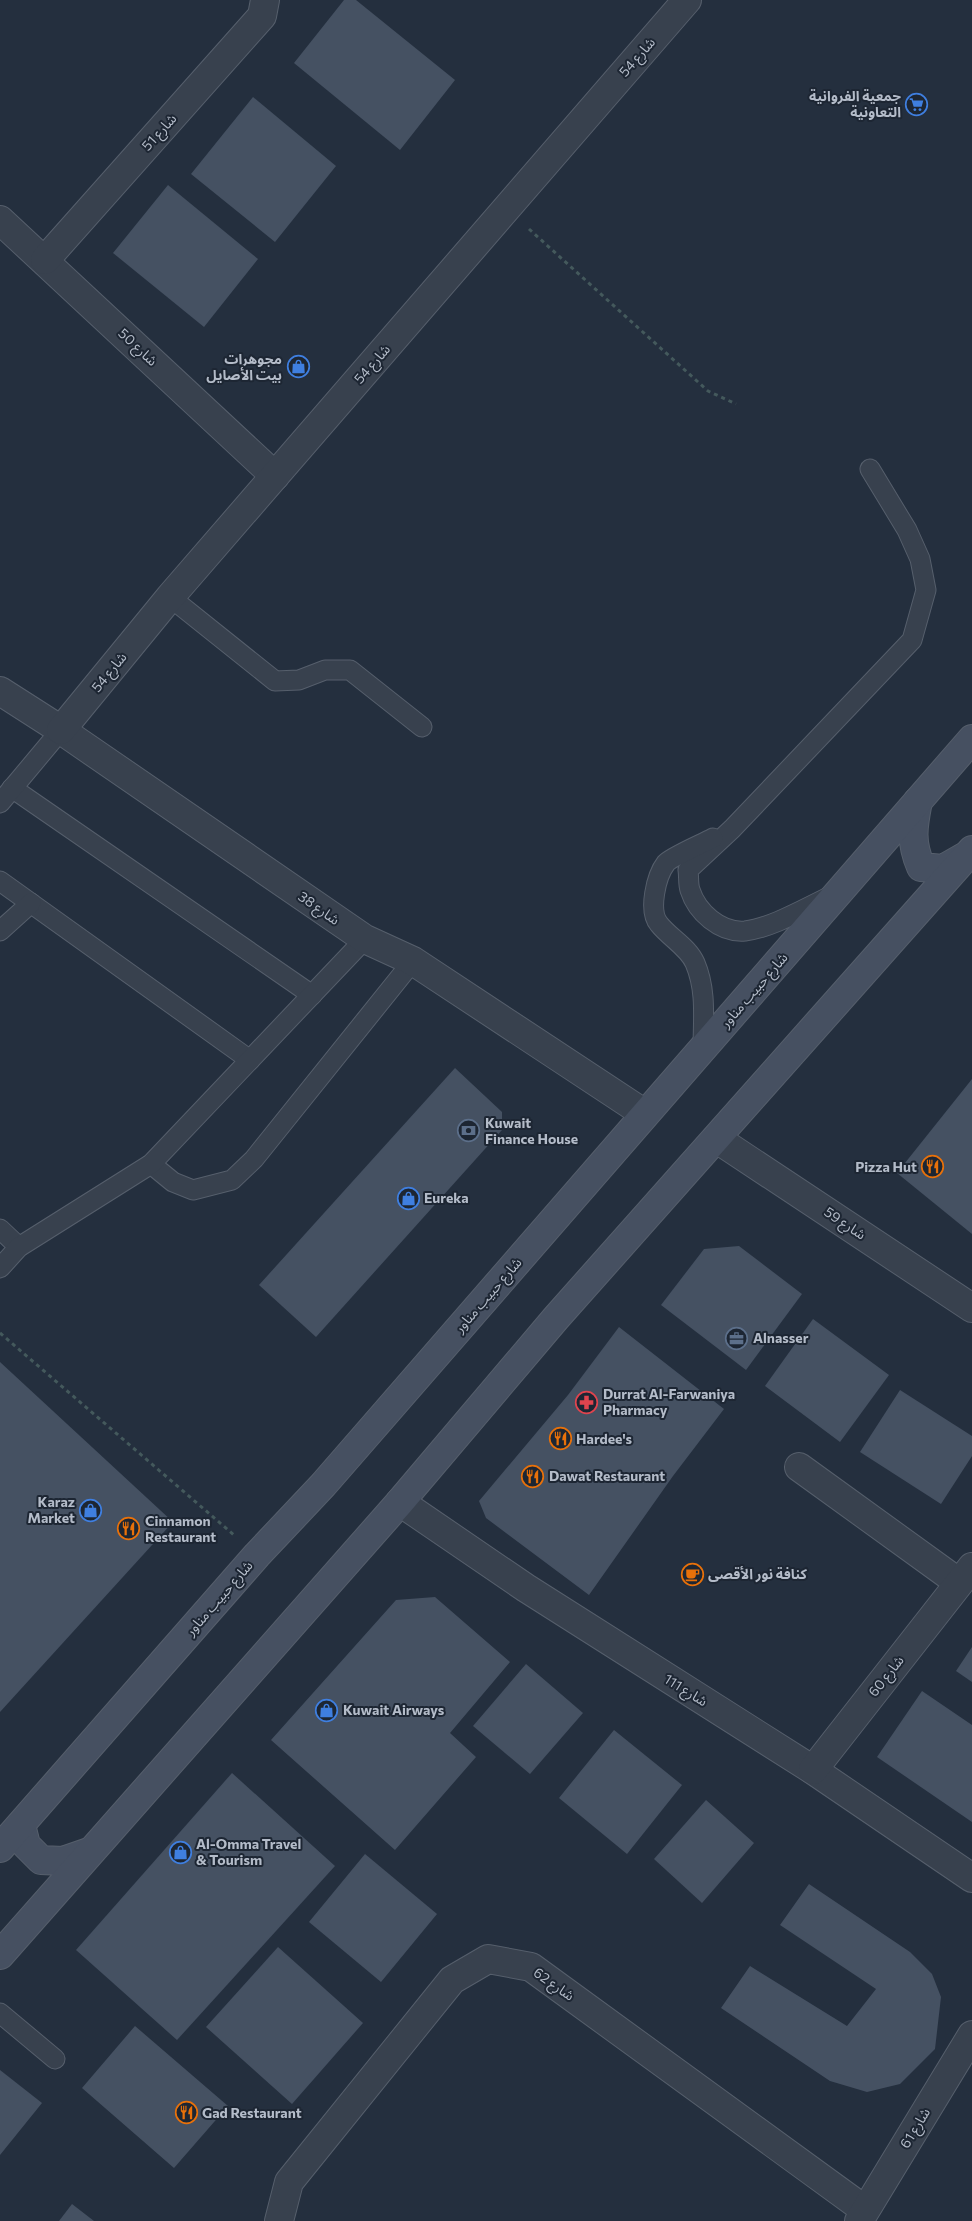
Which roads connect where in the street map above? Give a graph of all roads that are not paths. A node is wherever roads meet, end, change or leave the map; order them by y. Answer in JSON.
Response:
{"nodes":[{"id":1,"x":265,"y":0,"type":"edge"},
{"id":2,"x":687,"y":0,"type":"edge"},
{"id":3,"x":0,"y":220,"type":"edge"},
{"id":4,"x":45,"y":260,"type":"junction"},
{"id":5,"x":870,"y":469,"type":"dead end"},
{"id":6,"x":275,"y":476,"type":"junction"},
{"id":7,"x":170,"y":597,"type":"junction"},
{"id":8,"x":0,"y":690,"type":"edge"},
{"id":9,"x":422,"y":727,"type":"dead end"},
{"id":10,"x":61,"y":730,"type":"junction"},
{"id":11,"x":972,"y":739,"type":"edge"},
{"id":12,"x":12,"y":788,"type":"junction"},
{"id":13,"x":919,"y":799,"type":"junction"},
{"id":14,"x":0,"y":803,"type":"edge"},
{"id":15,"x":732,"y":829,"type":"junction"},
{"id":16,"x":969,"y":853,"type":"edge"},
{"id":17,"x":0,"y":881,"type":"edge"},
{"id":18,"x":837,"y":894,"type":"junction"},
{"id":19,"x":31,"y":903,"type":"junction"},
{"id":20,"x":0,"y":931,"type":"edge"},
{"id":21,"x":365,"y":939,"type":"junction"},
{"id":22,"x":413,"y":961,"type":"junction"},
{"id":23,"x":312,"y":995,"type":"junction"},
{"id":24,"x":703,"y":1050,"type":"junction"},
{"id":25,"x":250,"y":1060,"type":"junction"},
{"id":26,"x":645,"y":1114,"type":"junction"},
{"id":27,"x":717,"y":1139,"type":"junction"},
{"id":28,"x":151,"y":1164,"type":"junction"},
{"id":29,"x":0,"y":1229,"type":"edge"},
{"id":30,"x":19,"y":1247,"type":"junction"},
{"id":31,"x":0,"y":1268,"type":"edge"},
{"id":32,"x":972,"y":1308,"type":"edge"},
{"id":33,"x":799,"y":1467,"type":"dead end"},
{"id":34,"x":400,"y":1502,"type":"junction"},
{"id":35,"x":965,"y":1575,"type":"edge"},
{"id":36,"x":813,"y":1770,"type":"junction"},
{"id":37,"x":21,"y":1825,"type":"junction"},
{"id":38,"x":0,"y":1848,"type":"edge"},
{"id":39,"x":89,"y":1852,"type":"junction"},
{"id":40,"x":972,"y":1878,"type":"edge"},
{"id":41,"x":0,"y":1954,"type":"edge"},
{"id":42,"x":0,"y":2013,"type":"edge"},
{"id":43,"x":972,"y":2035,"type":"edge"},
{"id":44,"x":55,"y":2059,"type":"dead end"},
{"id":45,"x":862,"y":2216,"type":"edge"},
{"id":46,"x":279,"y":2221,"type":"edge"}],
"edges":[{"from":1,"to":4,"type":"street","name":"شارع 51"},
{"from":2,"to":6,"type":"street","name":"شارع 54"},
{"from":3,"to":4,"type":"street","name":"شارع 50"},
{"from":4,"to":6,"type":"street","name":"شارع 50"},
{"from":5,"to":15,"type":"lane"},
{"from":6,"to":7,"type":"street","name":"شارع 54"},
{"from":7,"to":9,"type":"lane"},
{"from":7,"to":10,"type":"street","name":"شارع 54"},
{"from":8,"to":10,"type":"street","name":"شارع 38"},
{"from":10,"to":12,"type":"lane"},
{"from":10,"to":21,"type":"street","name":"شارع 38"},
{"from":11,"to":13,"type":"street","name":"شارع حبيب مناور"},
{"from":12,"to":14,"type":"lane"},
{"from":12,"to":23,"type":"lane"},
{"from":13,"to":16,"type":"street"},
{"from":13,"to":18,"type":"street","name":"شارع حبيب مناور"},
{"from":15,"to":18,"type":"lane"},
{"from":15,"to":24,"type":"lane"},
{"from":16,"to":27,"type":"street"},
{"from":17,"to":19,"type":"lane"},
{"from":18,"to":24,"type":"street","name":"شارع حبيب مناور"},
{"from":19,"to":20,"type":"lane"},
{"from":19,"to":25,"type":"lane"},
{"from":21,"to":22,"type":"street","name":"شارع 38"},
{"from":21,"to":23,"type":"lane"},
{"from":22,"to":26,"type":"street","name":"شارع 38"},
{"from":22,"to":28,"type":"lane"},
{"from":23,"to":25,"type":"lane"},
{"from":24,"to":26,"type":"street","name":"شارع حبيب مناور"},
{"from":25,"to":28,"type":"lane"},
{"from":26,"to":37,"type":"street","name":"شارع حبيب مناور"},
{"from":27,"to":32,"type":"street","name":"شارع 59"},
{"from":27,"to":34,"type":"street"},
{"from":28,"to":30,"type":"lane"},
{"from":29,"to":30,"type":"lane"},
{"from":30,"to":31,"type":"lane"},
{"from":33,"to":35,"type":"street","name":"شارع 60"},
{"from":34,"to":36,"type":"street","name":"شارع 111"},
{"from":34,"to":39,"type":"street"},
{"from":35,"to":36,"type":"street","name":"شارع 60"},
{"from":36,"to":40,"type":"street","name":"شارع 111"},
{"from":37,"to":38,"type":"street","name":"شارع حبيب مناور"},
{"from":37,"to":39,"type":"street"},
{"from":39,"to":41,"type":"street"},
{"from":42,"to":44,"type":"lane"},
{"from":43,"to":45,"type":"street","name":"شارع 61"},
{"from":45,"to":46,"type":"street","name":"شارع 62"}]}
